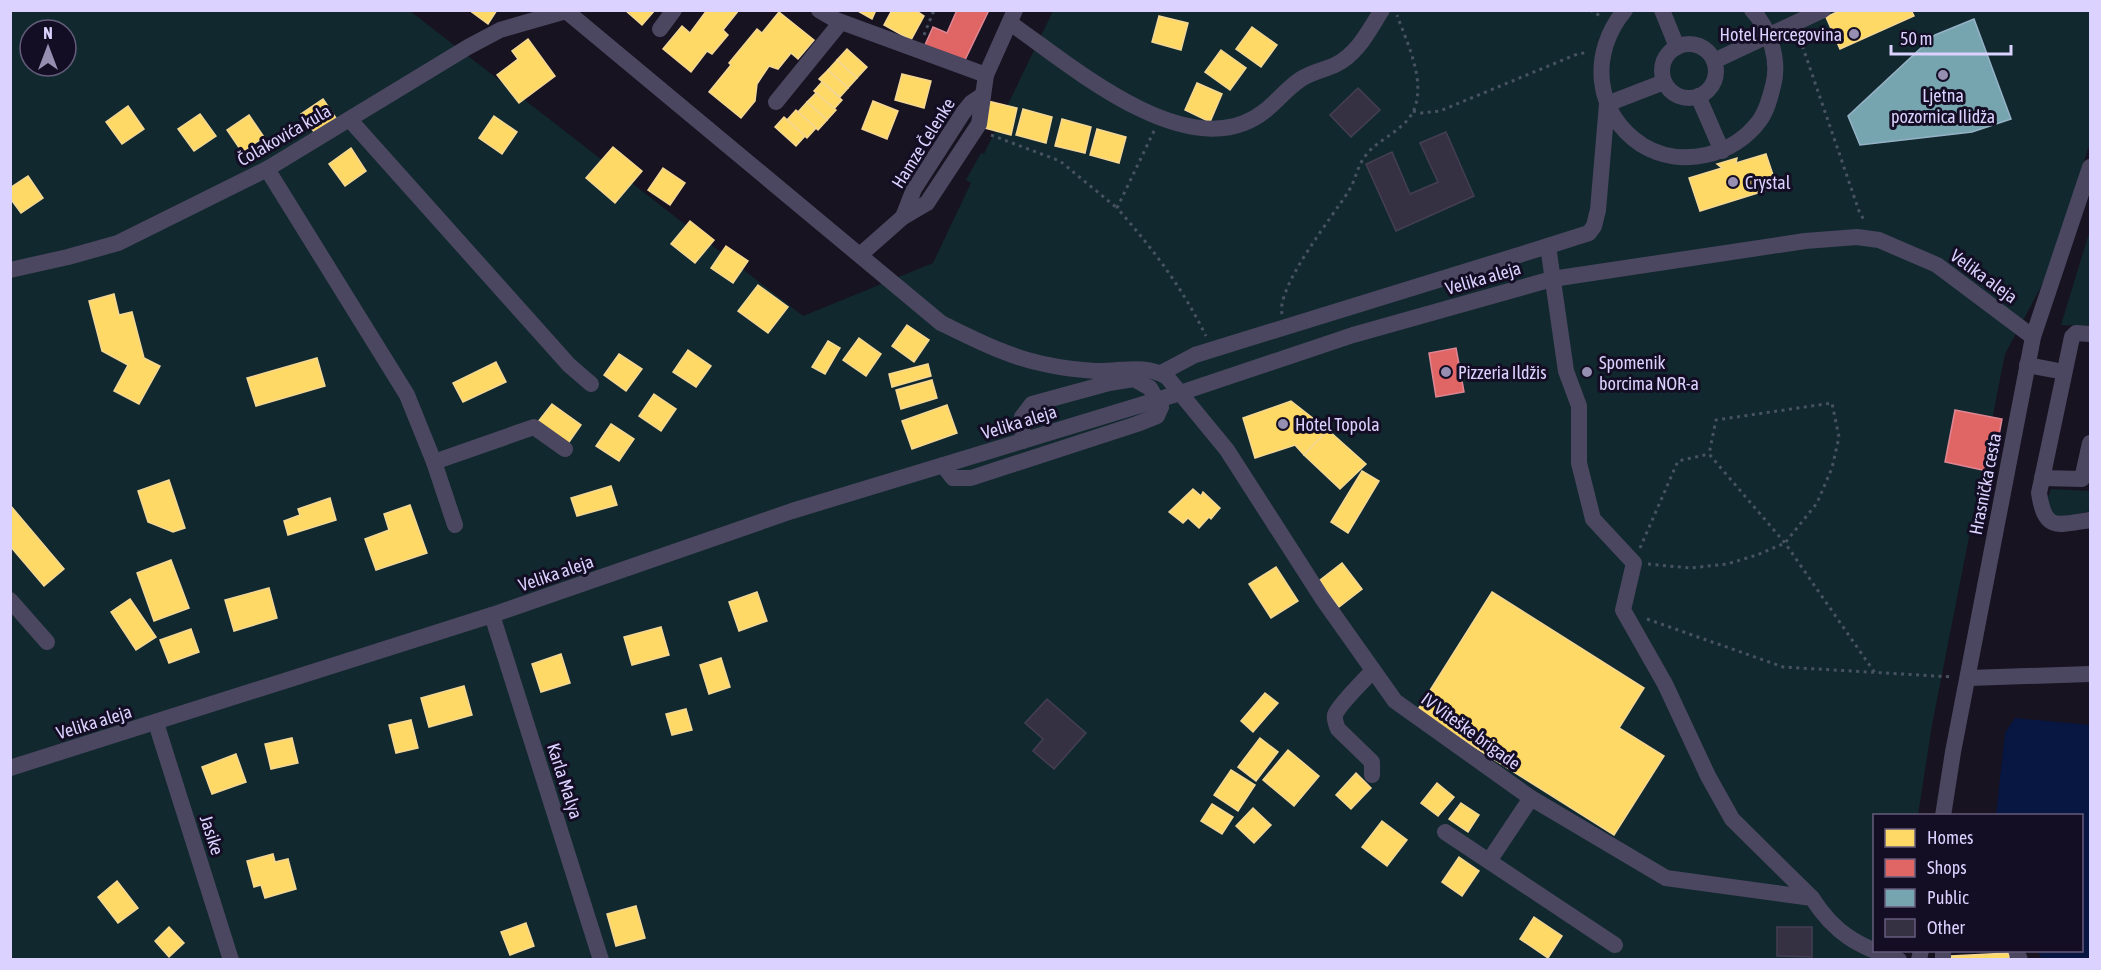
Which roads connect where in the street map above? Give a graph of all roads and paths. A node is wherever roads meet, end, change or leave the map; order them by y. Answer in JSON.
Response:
{"nodes":[{"id":1,"x":674,"y":10,"type":"edge"},
{"id":2,"x":819,"y":10,"type":"edge"},
{"id":3,"x":934,"y":10,"type":"edge"},
{"id":4,"x":1382,"y":10,"type":"edge"},
{"id":5,"x":1395,"y":10,"type":"edge"},
{"id":6,"x":1625,"y":10,"type":"edge"},
{"id":7,"x":1662,"y":10,"type":"edge"},
{"id":8,"x":1752,"y":10,"type":"edge"},
{"id":9,"x":1823,"y":10,"type":"edge"},
{"id":10,"x":566,"y":11,"type":"edge"},
{"id":11,"x":1013,"y":16,"type":"edge"},
{"id":12,"x":841,"y":22,"type":"junction"},
{"id":13,"x":1794,"y":23,"type":"junction"},
{"id":14,"x":660,"y":29,"type":"dead end"},
{"id":15,"x":1769,"y":37,"type":"junction"},
{"id":16,"x":1677,"y":47,"type":"junction"},
{"id":17,"x":918,"y":50,"type":"junction"},
{"id":18,"x":1602,"y":52,"type":"junction"},
{"id":19,"x":1714,"y":61,"type":"junction"},
{"id":20,"x":986,"y":75,"type":"junction"},
{"id":21,"x":1664,"y":82,"type":"junction"},
{"id":22,"x":983,"y":95,"type":"junction"},
{"id":23,"x":1698,"y":96,"type":"junction"},
{"id":24,"x":776,"y":102,"type":"dead end"},
{"id":25,"x":1607,"y":104,"type":"junction"},
{"id":26,"x":1413,"y":111,"type":"junction"},
{"id":27,"x":350,"y":120,"type":"junction"},
{"id":28,"x":1164,"y":121,"type":"junction"},
{"id":29,"x":975,"y":130,"type":"junction"},
{"id":30,"x":1722,"y":151,"type":"junction"},
{"id":31,"x":2091,"y":167,"type":"edge"},
{"id":32,"x":267,"y":170,"type":"junction"},
{"id":33,"x":1117,"y":208,"type":"junction"},
{"id":34,"x":903,"y":217,"type":"junction"},
{"id":35,"x":1879,"y":240,"type":"junction"},
{"id":36,"x":1548,"y":246,"type":"junction"},
{"id":37,"x":860,"y":255,"type":"junction"},
{"id":38,"x":10,"y":270,"type":"edge"},
{"id":39,"x":1552,"y":279,"type":"junction"},
{"id":40,"x":1286,"y":327,"type":"junction"},
{"id":41,"x":2091,"y":334,"type":"edge"},
{"id":42,"x":2033,"y":337,"type":"junction"},
{"id":43,"x":1214,"y":350,"type":"junction"},
{"id":44,"x":2027,"y":364,"type":"junction"},
{"id":45,"x":2064,"y":372,"type":"junction"},
{"id":46,"x":1161,"y":373,"type":"junction"},
{"id":47,"x":591,"y":384,"type":"dead end"},
{"id":48,"x":1180,"y":393,"type":"junction"},
{"id":49,"x":1159,"y":400,"type":"junction"},
{"id":50,"x":1023,"y":441,"type":"junction"},
{"id":51,"x":2091,"y":443,"type":"edge"},
{"id":52,"x":565,"y":449,"type":"dead end"},
{"id":53,"x":1709,"y":454,"type":"junction"},
{"id":54,"x":434,"y":462,"type":"junction"},
{"id":55,"x":943,"y":465,"type":"junction"},
{"id":56,"x":2042,"y":478,"type":"junction"},
{"id":57,"x":2091,"y":520,"type":"edge"},
{"id":58,"x":455,"y":525,"type":"dead end"},
{"id":59,"x":1785,"y":543,"type":"junction"},
{"id":60,"x":1634,"y":563,"type":"junction"},
{"id":61,"x":10,"y":600,"type":"edge"},
{"id":62,"x":1623,"y":610,"type":"junction"},
{"id":63,"x":492,"y":615,"type":"junction"},
{"id":64,"x":48,"y":642,"type":"dead end"},
{"id":65,"x":1373,"y":670,"type":"junction"},
{"id":66,"x":1875,"y":673,"type":"junction"},
{"id":67,"x":2091,"y":674,"type":"edge"},
{"id":68,"x":1969,"y":678,"type":"junction"},
{"id":69,"x":156,"y":723,"type":"junction"},
{"id":70,"x":10,"y":768,"type":"edge"},
{"id":71,"x":1372,"y":775,"type":"dead end"},
{"id":72,"x":1531,"y":798,"type":"junction"},
{"id":73,"x":1943,"y":814,"type":"edge"},
{"id":74,"x":1445,"y":832,"type":"dead end"},
{"id":75,"x":1489,"y":861,"type":"junction"},
{"id":76,"x":1812,"y":898,"type":"junction"},
{"id":77,"x":1615,"y":945,"type":"dead end"},
{"id":78,"x":1873,"y":951,"type":"edge"},
{"id":79,"x":1874,"y":952,"type":"edge"},
{"id":80,"x":231,"y":960,"type":"edge"},
{"id":81,"x":601,"y":960,"type":"edge"},
{"id":82,"x":1899,"y":960,"type":"edge"}],
"edges":[{"from":1,"to":14,"type":"street"},
{"from":2,"to":12,"type":"street"},
{"from":3,"to":17,"type":"path"},
{"from":4,"to":28,"type":"street"},
{"from":5,"to":26,"type":"path"},
{"from":6,"to":18,"type":"street"},
{"from":7,"to":16,"type":"street"},
{"from":8,"to":15,"type":"street"},
{"from":9,"to":13,"type":"street"},
{"from":10,"to":27,"type":"street","name":"Čolakovića kula"},
{"from":10,"to":37,"type":"street"},
{"from":11,"to":20,"type":"street","name":"Hamze Čelenke"},
{"from":11,"to":28,"type":"street"},
{"from":12,"to":17,"type":"street"},
{"from":12,"to":24,"type":"street"},
{"from":13,"to":15,"type":"street"},
{"from":13,"to":35,"type":"path"},
{"from":15,"to":19,"type":"street"},
{"from":15,"to":30,"type":"street"},
{"from":16,"to":19,"type":"street"},
{"from":16,"to":21,"type":"street"},
{"from":17,"to":20,"type":"street"},
{"from":18,"to":25,"type":"street"},
{"from":18,"to":26,"type":"path"},
{"from":19,"to":23,"type":"street"},
{"from":20,"to":22,"type":"street","name":"Hamze Čelenke"},
{"from":21,"to":23,"type":"street"},
{"from":21,"to":25,"type":"street"},
{"from":22,"to":29,"type":"street","name":"Hamze Čelenke"},
{"from":22,"to":34,"type":"street","name":"Hamze Čelenke"},
{"from":23,"to":30,"type":"street"},
{"from":25,"to":30,"type":"street"},
{"from":25,"to":36,"type":"street"},
{"from":26,"to":40,"type":"path"},
{"from":27,"to":32,"type":"street","name":"Čolakovića kula"},
{"from":27,"to":47,"type":"street"},
{"from":28,"to":33,"type":"path"},
{"from":29,"to":33,"type":"path"},
{"from":29,"to":34,"type":"street","name":"Hamze Čelenke"},
{"from":31,"to":42,"type":"street","name":"Hrasnička cesta"},
{"from":32,"to":38,"type":"street","name":"Čolakovića kula"},
{"from":32,"to":54,"type":"street"},
{"from":33,"to":43,"type":"path"},
{"from":34,"to":37,"type":"street","name":"Hamze Čelenke"},
{"from":35,"to":39,"type":"street","name":"Velika aleja"},
{"from":35,"to":42,"type":"street","name":"Velika aleja"},
{"from":36,"to":39,"type":"street"},
{"from":36,"to":40,"type":"street"},
{"from":37,"to":46,"type":"street"},
{"from":39,"to":48,"type":"street","name":"Velika aleja"},
{"from":39,"to":60,"type":"street"},
{"from":40,"to":43,"type":"street"},
{"from":41,"to":45,"type":"street"},
{"from":42,"to":44,"type":"street","name":"Hrasnička cesta"},
{"from":43,"to":46,"type":"street"},
{"from":44,"to":45,"type":"street"},
{"from":44,"to":68,"type":"street","name":"Hrasnička cesta"},
{"from":45,"to":56,"type":"street"},
{"from":46,"to":48,"type":"street","name":"IV Viteške brigade"},
{"from":48,"to":49,"type":"street","name":"Velika aleja"},
{"from":48,"to":65,"type":"street","name":"IV Viteške brigade"},
{"from":49,"to":50,"type":"street","name":"Velika aleja"},
{"from":49,"to":50,"type":"street"},
{"from":49,"to":55,"type":"street"},
{"from":50,"to":55,"type":"street","name":"Velika aleja"},
{"from":51,"to":56,"type":"street"},
{"from":52,"to":54,"type":"street"},
{"from":53,"to":59,"type":"path"},
{"from":53,"to":59,"type":"path"},
{"from":53,"to":60,"type":"path"},
{"from":54,"to":58,"type":"street"},
{"from":55,"to":63,"type":"street","name":"Velika aleja"},
{"from":56,"to":57,"type":"street"},
{"from":59,"to":60,"type":"path"},
{"from":59,"to":66,"type":"path"},
{"from":60,"to":62,"type":"street"},
{"from":61,"to":64,"type":"street"},
{"from":62,"to":66,"type":"path"},
{"from":62,"to":76,"type":"street"},
{"from":63,"to":69,"type":"street","name":"Velika aleja"},
{"from":63,"to":81,"type":"street","name":"Karla Malya"},
{"from":65,"to":71,"type":"street"},
{"from":65,"to":72,"type":"street","name":"IV Viteške brigade"},
{"from":66,"to":68,"type":"path"},
{"from":67,"to":68,"type":"street"},
{"from":68,"to":73,"type":"street","name":"Hrasnička cesta"},
{"from":69,"to":70,"type":"street","name":"Velika aleja"},
{"from":69,"to":80,"type":"street","name":"Jasike"},
{"from":72,"to":75,"type":"street"},
{"from":72,"to":76,"type":"street","name":"IV Viteške brigade"},
{"from":74,"to":75,"type":"street"},
{"from":75,"to":77,"type":"street"},
{"from":76,"to":78,"type":"street"},
{"from":79,"to":82,"type":"street"}]}
